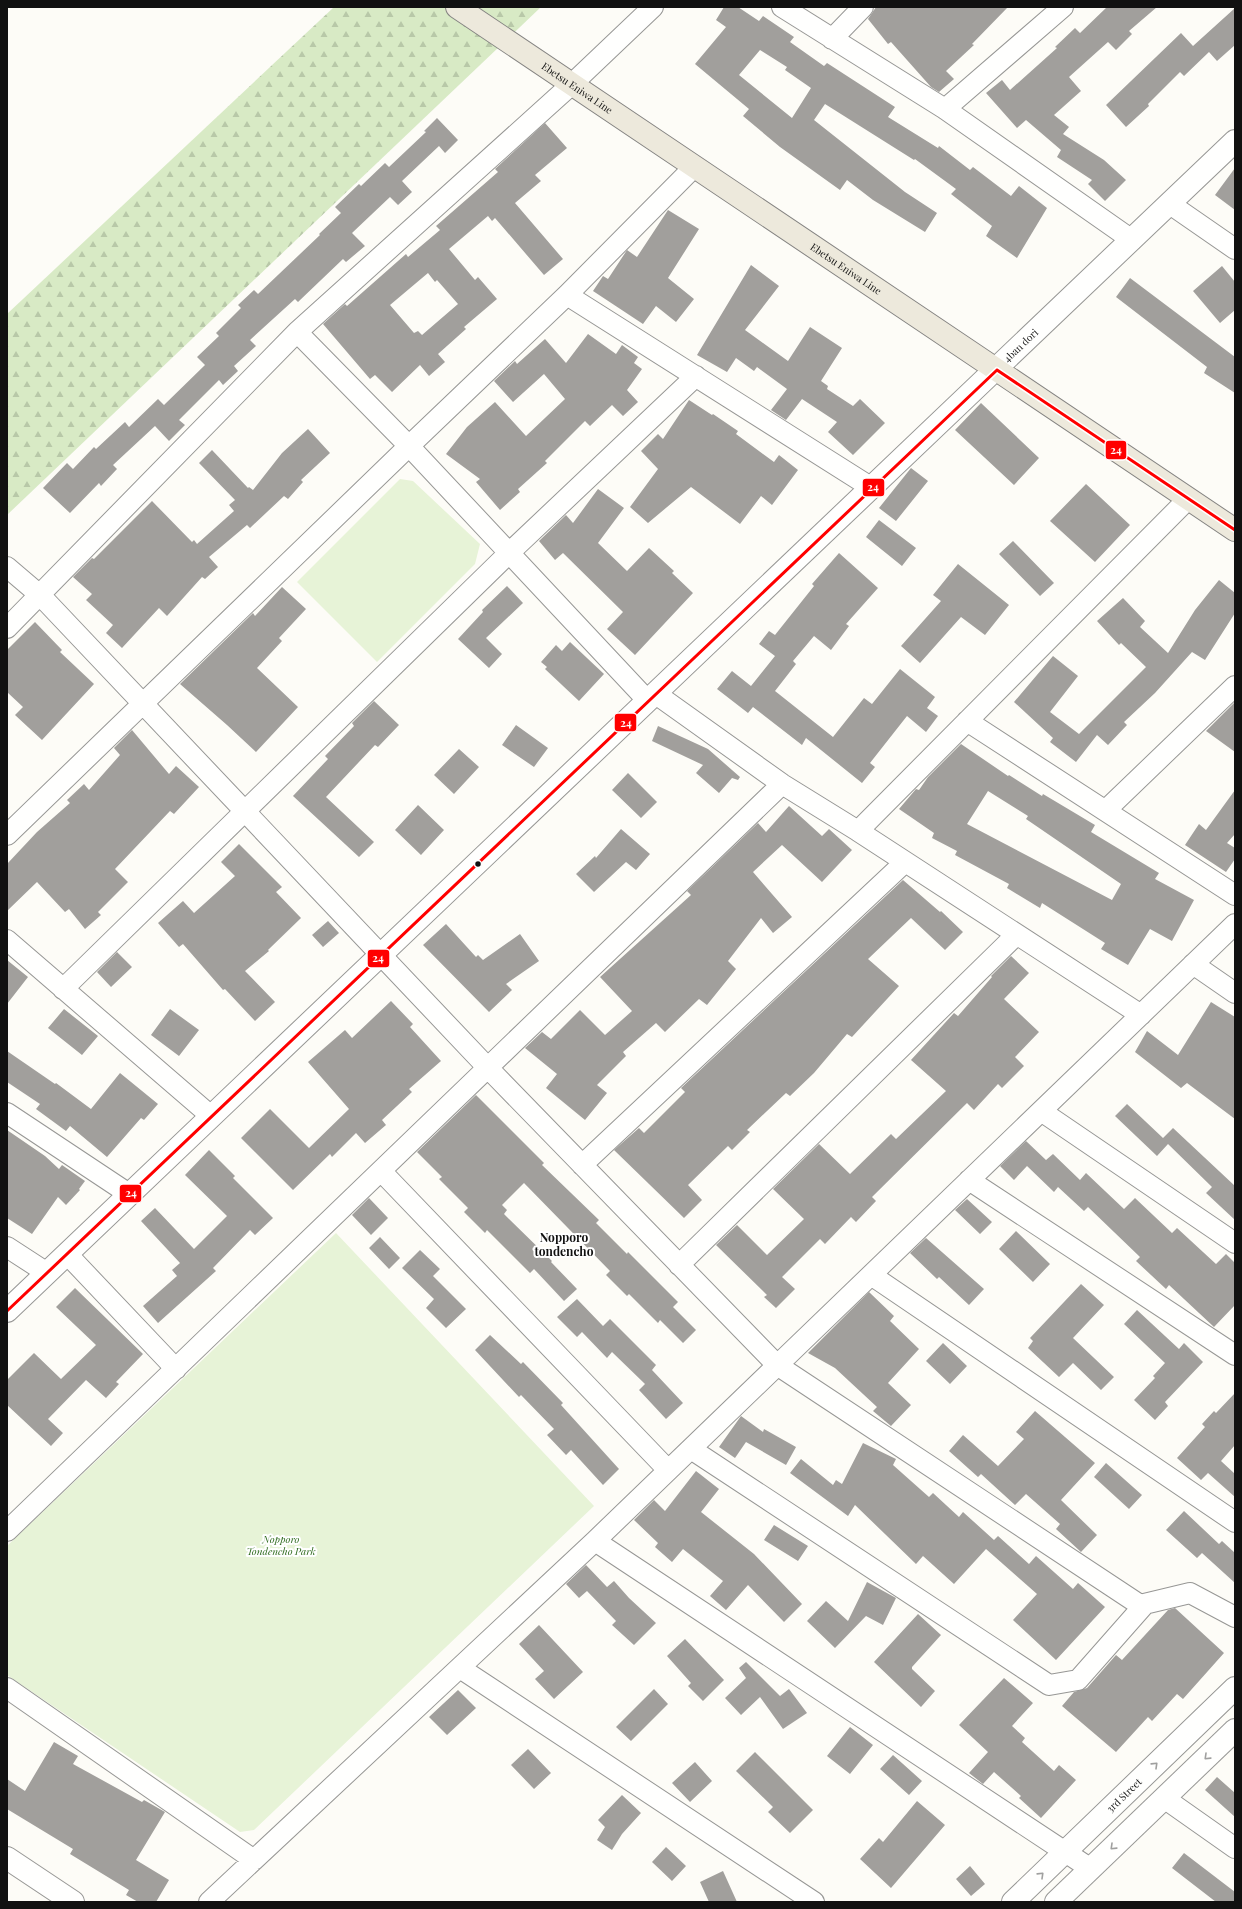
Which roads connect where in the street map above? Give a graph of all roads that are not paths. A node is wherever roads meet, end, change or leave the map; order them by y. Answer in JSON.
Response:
{"nodes":[{"id":1,"x":457,"y":7,"type":"edge"},
{"id":2,"x":653,"y":7,"type":"edge"},
{"id":3,"x":782,"y":7,"type":"edge"},
{"id":4,"x":863,"y":7,"type":"edge"},
{"id":5,"x":1063,"y":7,"type":"edge"},
{"id":6,"x":832,"y":39,"type":"junction"},
{"id":7,"x":572,"y":84,"type":"junction"},
{"id":8,"x":945,"y":109,"type":"junction"},
{"id":9,"x":1235,"y":141,"type":"edge"},
{"id":10,"x":694,"y":167,"type":"junction"},
{"id":11,"x":1170,"y":204,"type":"junction"},
{"id":12,"x":1132,"y":240,"type":"junction"},
{"id":13,"x":1235,"y":249,"type":"edge"},
{"id":14,"x":567,"y":295,"type":"junction"},
{"id":15,"x":297,"y":332,"type":"junction"},
{"id":16,"x":997,"y":370,"type":"junction"},
{"id":17,"x":696,"y":376,"type":"junction"},
{"id":18,"x":409,"y":446,"type":"junction"},
{"id":19,"x":872,"y":488,"type":"junction"},
{"id":20,"x":1188,"y":499,"type":"junction"},
{"id":21,"x":1235,"y":530,"type":"edge"},
{"id":22,"x":509,"y":553,"type":"junction"},
{"id":23,"x":7,"y":567,"type":"edge"},
{"id":24,"x":40,"y":596,"type":"junction"},
{"id":25,"x":7,"y":628,"type":"edge"},
{"id":26,"x":1235,"y":686,"type":"edge"},
{"id":27,"x":652,"y":698,"type":"junction"},
{"id":28,"x":144,"y":704,"type":"junction"},
{"id":29,"x":967,"y":721,"type":"junction"},
{"id":30,"x":782,"y":784,"type":"junction"},
{"id":31,"x":1106,"y":810,"type":"junction"},
{"id":32,"x":245,"y":812,"type":"junction"},
{"id":33,"x":858,"y":831,"type":"junction"},
{"id":34,"x":7,"y":836,"type":"edge"},
{"id":35,"x":904,"y":863,"type":"junction"},
{"id":36,"x":1235,"y":895,"type":"edge"},
{"id":37,"x":1235,"y":924,"type":"edge"},
{"id":38,"x":1016,"y":935,"type":"junction"},
{"id":39,"x":7,"y":940,"type":"edge"},
{"id":40,"x":381,"y":955,"type":"junction"},
{"id":41,"x":1193,"y":964,"type":"junction"},
{"id":42,"x":63,"y":989,"type":"junction"},
{"id":43,"x":1235,"y":993,"type":"edge"},
{"id":44,"x":1141,"y":1015,"type":"junction"},
{"id":45,"x":488,"y":1068,"type":"junction"},
{"id":46,"x":1041,"y":1111,"type":"junction"},
{"id":47,"x":7,"y":1113,"type":"edge"},
{"id":48,"x":211,"y":1116,"type":"junction"},
{"id":49,"x":582,"y":1165,"type":"junction"},
{"id":50,"x":381,"y":1171,"type":"junction"},
{"id":51,"x":969,"y":1180,"type":"junction"},
{"id":52,"x":129,"y":1194,"type":"junction"},
{"id":53,"x":1235,"y":1243,"type":"edge"},
{"id":54,"x":7,"y":1247,"type":"edge"},
{"id":55,"x":67,"y":1254,"type":"junction"},
{"id":56,"x":679,"y":1265,"type":"junction"},
{"id":57,"x":47,"y":1273,"type":"junction"},
{"id":58,"x":870,"y":1275,"type":"junction"},
{"id":59,"x":7,"y":1312,"type":"edge"},
{"id":60,"x":1235,"y":1355,"type":"edge"},
{"id":61,"x":777,"y":1365,"type":"junction"},
{"id":62,"x":176,"y":1369,"type":"junction"},
{"id":63,"x":691,"y":1449,"type":"junction"},
{"id":64,"x":668,"y":1470,"type":"junction"},
{"id":65,"x":1235,"y":1522,"type":"edge"},
{"id":66,"x":7,"y":1531,"type":"edge"},
{"id":67,"x":595,"y":1541,"type":"junction"},
{"id":68,"x":1145,"y":1604,"type":"junction"},
{"id":69,"x":1235,"y":1617,"type":"edge"},
{"id":70,"x":460,"y":1668,"type":"junction"},
{"id":71,"x":7,"y":1688,"type":"edge"},
{"id":72,"x":1235,"y":1688,"type":"edge"},
{"id":73,"x":1235,"y":1730,"type":"edge"},
{"id":74,"x":1164,"y":1798,"type":"junction"},
{"id":75,"x":1235,"y":1848,"type":"edge"},
{"id":76,"x":1065,"y":1852,"type":"junction"},
{"id":77,"x":7,"y":1858,"type":"edge"},
{"id":78,"x":254,"y":1860,"type":"junction"},
{"id":79,"x":1090,"y":1869,"type":"junction"},
{"id":80,"x":73,"y":1902,"type":"edge"},
{"id":81,"x":209,"y":1902,"type":"edge"},
{"id":82,"x":814,"y":1902,"type":"edge"},
{"id":83,"x":1013,"y":1902,"type":"edge"},
{"id":84,"x":1056,"y":1902,"type":"edge"}],
"edges":[{"from":1,"to":7,"type":"main road","name":"Ebetsu Eniwa Line"},
{"from":2,"to":7,"type":"street"},
{"from":3,"to":6,"type":"street"},
{"from":4,"to":6,"type":"street"},
{"from":5,"to":8,"type":"street"},
{"from":6,"to":8,"type":"street"},
{"from":7,"to":10,"type":"main road","name":"Ebetsu Eniwa Line"},
{"from":7,"to":15,"type":"street"},
{"from":8,"to":12,"type":"street"},
{"from":9,"to":11,"type":"street","name":"4ban dori"},
{"from":10,"to":14,"type":"street"},
{"from":10,"to":16,"type":"main road","name":"Ebetsu Eniwa Line"},
{"from":11,"to":12,"type":"street","name":"4ban dori"},
{"from":11,"to":13,"type":"street"},
{"from":12,"to":16,"type":"street","name":"4ban dori"},
{"from":14,"to":17,"type":"street"},
{"from":14,"to":18,"type":"street"},
{"from":15,"to":18,"type":"street"},
{"from":15,"to":24,"type":"street"},
{"from":16,"to":19,"type":"street","name":"4ban dori"},
{"from":16,"to":20,"type":"main road","name":"Ebetsu Eniwa Line"},
{"from":17,"to":19,"type":"street"},
{"from":17,"to":22,"type":"street"},
{"from":18,"to":22,"type":"street"},
{"from":18,"to":28,"type":"street"},
{"from":19,"to":27,"type":"street","name":"4ban dori"},
{"from":20,"to":21,"type":"main road","name":"Ebetsu Eniwa Line"},
{"from":20,"to":29,"type":"street"},
{"from":22,"to":27,"type":"street"},
{"from":22,"to":32,"type":"street"},
{"from":23,"to":24,"type":"street"},
{"from":24,"to":25,"type":"street"},
{"from":24,"to":28,"type":"street"},
{"from":26,"to":31,"type":"street"},
{"from":27,"to":30,"type":"street"},
{"from":27,"to":40,"type":"street","name":"4ban dori"},
{"from":28,"to":32,"type":"street"},
{"from":28,"to":34,"type":"street"},
{"from":29,"to":31,"type":"street"},
{"from":29,"to":33,"type":"street"},
{"from":30,"to":33,"type":"street"},
{"from":30,"to":45,"type":"street"},
{"from":31,"to":36,"type":"street"},
{"from":32,"to":40,"type":"street"},
{"from":32,"to":42,"type":"street"},
{"from":33,"to":35,"type":"street"},
{"from":35,"to":38,"type":"street"},
{"from":35,"to":49,"type":"street"},
{"from":37,"to":41,"type":"street"},
{"from":38,"to":44,"type":"street"},
{"from":38,"to":56,"type":"street"},
{"from":39,"to":42,"type":"street"},
{"from":40,"to":45,"type":"street"},
{"from":40,"to":48,"type":"street","name":"4ban dori"},
{"from":41,"to":43,"type":"street"},
{"from":41,"to":44,"type":"street"},
{"from":42,"to":48,"type":"street"},
{"from":44,"to":46,"type":"street"},
{"from":45,"to":49,"type":"street"},
{"from":45,"to":50,"type":"street"},
{"from":46,"to":51,"type":"street"},
{"from":46,"to":53,"type":"street"},
{"from":47,"to":52,"type":"street"},
{"from":48,"to":52,"type":"street","name":"4ban dori"},
{"from":49,"to":56,"type":"street"},
{"from":50,"to":62,"type":"street"},
{"from":50,"to":64,"type":"street"},
{"from":51,"to":58,"type":"street"},
{"from":51,"to":60,"type":"street"},
{"from":52,"to":55,"type":"street","name":"4ban dori"},
{"from":54,"to":57,"type":"street"},
{"from":55,"to":57,"type":"street","name":"4ban dori"},
{"from":55,"to":62,"type":"street"},
{"from":56,"to":61,"type":"street"},
{"from":57,"to":59,"type":"street","name":"4ban dori"},
{"from":58,"to":61,"type":"street"},
{"from":58,"to":65,"type":"street"},
{"from":61,"to":63,"type":"street"},
{"from":61,"to":68,"type":"street"},
{"from":62,"to":66,"type":"street"},
{"from":63,"to":64,"type":"street"},
{"from":63,"to":68,"type":"street"},
{"from":64,"to":67,"type":"street"},
{"from":67,"to":70,"type":"street"},
{"from":67,"to":76,"type":"street"},
{"from":68,"to":69,"type":"street"},
{"from":70,"to":78,"type":"street"},
{"from":70,"to":82,"type":"street"},
{"from":71,"to":78,"type":"street"},
{"from":76,"to":72,"type":"street","name":"3rd Street","one_way":true},
{"from":73,"to":74,"type":"street","one_way":true},
{"from":74,"to":75,"type":"street"},
{"from":74,"to":79,"type":"street","one_way":true},
{"from":76,"to":79,"type":"street"},
{"from":83,"to":76,"type":"street","name":"3rd Street","one_way":true},
{"from":77,"to":80,"type":"street"},
{"from":78,"to":81,"type":"street"},
{"from":79,"to":84,"type":"street"}]}
